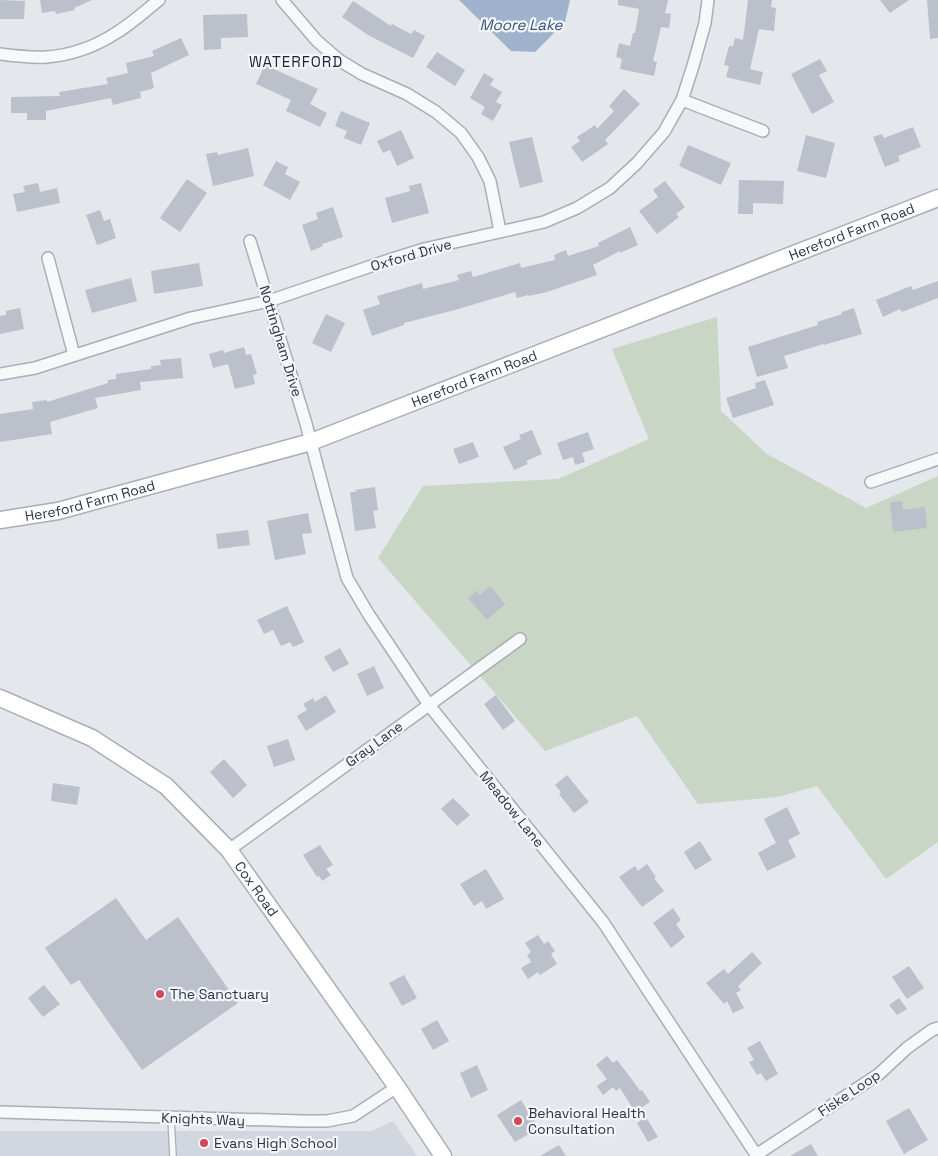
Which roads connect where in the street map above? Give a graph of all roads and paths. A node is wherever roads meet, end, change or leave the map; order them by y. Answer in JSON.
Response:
{"nodes":[{"id":1,"x":160,"y":0,"type":"edge"},
{"id":2,"x":282,"y":0,"type":"edge"},
{"id":3,"x":708,"y":0,"type":"edge"},
{"id":4,"x":0,"y":54,"type":"edge"},
{"id":5,"x":682,"y":100,"type":"junction"},
{"id":6,"x":763,"y":132,"type":"dead end"},
{"id":7,"x":938,"y":198,"type":"edge"},
{"id":8,"x":500,"y":231,"type":"junction"},
{"id":9,"x":250,"y":240,"type":"dead end"},
{"id":10,"x":48,"y":258,"type":"dead end"},
{"id":11,"x":269,"y":301,"type":"junction"},
{"id":12,"x":74,"y":355,"type":"junction"},
{"id":13,"x":0,"y":374,"type":"edge"},
{"id":14,"x":311,"y":442,"type":"junction"},
{"id":15,"x":938,"y":459,"type":"edge"},
{"id":16,"x":871,"y":482,"type":"dead end"},
{"id":17,"x":0,"y":520,"type":"edge"},
{"id":18,"x":520,"y":638,"type":"dead end"},
{"id":19,"x":0,"y":698,"type":"edge"},
{"id":20,"x":429,"y":705,"type":"junction"},
{"id":21,"x":229,"y":850,"type":"junction"},
{"id":22,"x":938,"y":1028,"type":"edge"},
{"id":23,"x":397,"y":1087,"type":"junction"},
{"id":24,"x":0,"y":1112,"type":"edge"},
{"id":25,"x":171,"y":1118,"type":"junction"},
{"id":26,"x":756,"y":1155,"type":"edge"},
{"id":27,"x":173,"y":1156,"type":"edge"},
{"id":28,"x":443,"y":1156,"type":"edge"}],
"edges":[{"from":1,"to":4,"type":"street"},
{"from":2,"to":8,"type":"street"},
{"from":3,"to":5,"type":"street","name":"Oxford Drive"},
{"from":5,"to":6,"type":"street"},
{"from":5,"to":8,"type":"street","name":"Oxford Drive"},
{"from":7,"to":14,"type":"street","name":"Hereford Farm Road"},
{"from":8,"to":11,"type":"street","name":"Oxford Drive"},
{"from":9,"to":11,"type":"street","name":"Nottingham Drive"},
{"from":10,"to":12,"type":"street"},
{"from":11,"to":12,"type":"street","name":"Oxford Drive"},
{"from":11,"to":14,"type":"street","name":"Nottingham Drive"},
{"from":12,"to":13,"type":"street","name":"Oxford Drive"},
{"from":14,"to":17,"type":"street","name":"Hereford Farm Road"},
{"from":14,"to":20,"type":"street","name":"Meadow Lane"},
{"from":15,"to":16,"type":"street"},
{"from":18,"to":20,"type":"street","name":"Gray Lane"},
{"from":19,"to":21,"type":"street","name":"Cox Road"},
{"from":20,"to":21,"type":"street","name":"Gray Lane"},
{"from":20,"to":26,"type":"street","name":"Meadow Lane"},
{"from":21,"to":23,"type":"street","name":"Cox Road"},
{"from":22,"to":26,"type":"street","name":"Fiske Loop"},
{"from":23,"to":25,"type":"street","name":"Knights Way"},
{"from":23,"to":28,"type":"street","name":"Cox Road"},
{"from":24,"to":25,"type":"street","name":"Knights Way"},
{"from":25,"to":27,"type":"lane"}]}
